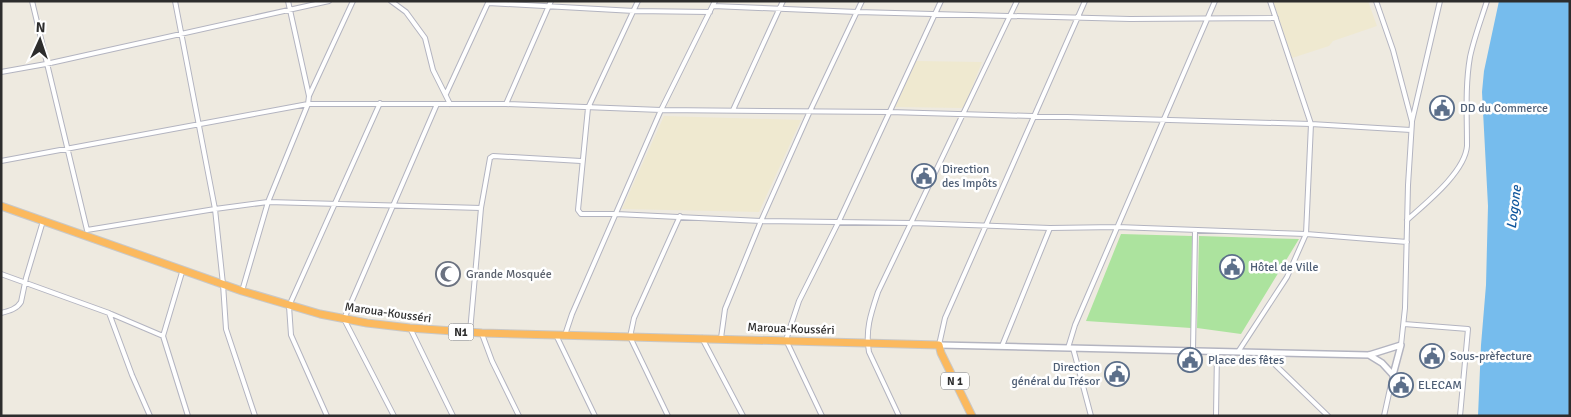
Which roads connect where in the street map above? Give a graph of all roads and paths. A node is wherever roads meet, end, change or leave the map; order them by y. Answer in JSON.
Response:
{"nodes":[{"id":1,"x":32,"y":1,"type":"edge"},
{"id":2,"x":175,"y":1,"type":"edge"},
{"id":3,"x":288,"y":1,"type":"edge"},
{"id":4,"x":330,"y":1,"type":"edge"},
{"id":5,"x":352,"y":1,"type":"edge"},
{"id":6,"x":391,"y":1,"type":"edge"},
{"id":7,"x":638,"y":1,"type":"edge"},
{"id":8,"x":783,"y":1,"type":"edge"},
{"id":9,"x":862,"y":1,"type":"edge"},
{"id":10,"x":941,"y":1,"type":"edge"},
{"id":11,"x":1017,"y":1,"type":"edge"},
{"id":12,"x":1085,"y":1,"type":"edge"},
{"id":13,"x":1215,"y":1,"type":"edge"},
{"id":14,"x":1270,"y":1,"type":"edge"},
{"id":15,"x":1376,"y":1,"type":"edge"},
{"id":16,"x":1440,"y":1,"type":"edge"},
{"id":17,"x":1486,"y":1,"type":"edge"},
{"id":18,"x":489,"y":2,"type":"edge"},
{"id":19,"x":550,"y":3,"type":"edge"},
{"id":20,"x":714,"y":3,"type":"edge"},
{"id":21,"x":780,"y":8,"type":"junction"},
{"id":22,"x":290,"y":11,"type":"junction"},
{"id":23,"x":634,"y":11,"type":"junction"},
{"id":24,"x":710,"y":12,"type":"junction"},
{"id":25,"x":857,"y":12,"type":"junction"},
{"id":26,"x":936,"y":13,"type":"junction"},
{"id":27,"x":1010,"y":15,"type":"junction"},
{"id":28,"x":1078,"y":17,"type":"junction"},
{"id":29,"x":1207,"y":18,"type":"junction"},
{"id":30,"x":1276,"y":18,"type":"junction"},
{"id":31,"x":182,"y":33,"type":"junction"},
{"id":32,"x":46,"y":64,"type":"junction"},
{"id":33,"x":1,"y":72,"type":"edge"},
{"id":34,"x":446,"y":94,"type":"junction"},
{"id":35,"x":309,"y":96,"type":"junction"},
{"id":36,"x":380,"y":103,"type":"junction"},
{"id":37,"x":308,"y":104,"type":"junction"},
{"id":38,"x":437,"y":104,"type":"junction"},
{"id":39,"x":450,"y":104,"type":"junction"},
{"id":40,"x":506,"y":104,"type":"junction"},
{"id":41,"x":588,"y":108,"type":"junction"},
{"id":42,"x":661,"y":110,"type":"junction"},
{"id":43,"x":733,"y":110,"type":"junction"},
{"id":44,"x":810,"y":111,"type":"junction"},
{"id":45,"x":888,"y":112,"type":"junction"},
{"id":46,"x":962,"y":116,"type":"junction"},
{"id":47,"x":1034,"y":117,"type":"junction"},
{"id":48,"x":1164,"y":120,"type":"junction"},
{"id":49,"x":1412,"y":122,"type":"junction"},
{"id":50,"x":1311,"y":124,"type":"junction"},
{"id":51,"x":200,"y":125,"type":"junction"},
{"id":52,"x":1411,"y":130,"type":"junction"},
{"id":53,"x":66,"y":149,"type":"junction"},
{"id":54,"x":1,"y":161,"type":"edge"},
{"id":55,"x":581,"y":161,"type":"junction"},
{"id":56,"x":268,"y":202,"type":"junction"},
{"id":57,"x":334,"y":204,"type":"junction"},
{"id":58,"x":394,"y":205,"type":"junction"},
{"id":59,"x":1,"y":206,"type":"edge"},
{"id":60,"x":481,"y":208,"type":"junction"},
{"id":61,"x":215,"y":209,"type":"junction"},
{"id":62,"x":616,"y":214,"type":"junction"},
{"id":63,"x":680,"y":216,"type":"junction"},
{"id":64,"x":761,"y":220,"type":"junction"},
{"id":65,"x":1407,"y":220,"type":"junction"},
{"id":66,"x":44,"y":221,"type":"junction"},
{"id":67,"x":839,"y":221,"type":"junction"},
{"id":68,"x":912,"y":222,"type":"junction"},
{"id":69,"x":987,"y":224,"type":"junction"},
{"id":70,"x":1117,"y":227,"type":"junction"},
{"id":71,"x":1050,"y":228,"type":"junction"},
{"id":72,"x":1195,"y":231,"type":"junction"},
{"id":73,"x":88,"y":233,"type":"junction"},
{"id":74,"x":1306,"y":234,"type":"junction"},
{"id":75,"x":1407,"y":242,"type":"junction"},
{"id":76,"x":183,"y":269,"type":"junction"},
{"id":77,"x":1,"y":274,"type":"edge"},
{"id":78,"x":26,"y":283,"type":"junction"},
{"id":79,"x":224,"y":284,"type":"junction"},
{"id":80,"x":242,"y":291,"type":"junction"},
{"id":81,"x":289,"y":306,"type":"junction"},
{"id":82,"x":1,"y":313,"type":"edge"},
{"id":83,"x":109,"y":313,"type":"junction"},
{"id":84,"x":344,"y":319,"type":"junction"},
{"id":85,"x":1404,"y":324,"type":"junction"},
{"id":86,"x":410,"y":328,"type":"junction"},
{"id":87,"x":470,"y":333,"type":"junction"},
{"id":88,"x":482,"y":333,"type":"junction"},
{"id":89,"x":556,"y":334,"type":"junction"},
{"id":90,"x":565,"y":335,"type":"junction"},
{"id":91,"x":163,"y":336,"type":"junction"},
{"id":92,"x":630,"y":337,"type":"junction"},
{"id":93,"x":702,"y":338,"type":"junction"},
{"id":94,"x":721,"y":338,"type":"junction"},
{"id":95,"x":786,"y":340,"type":"junction"},
{"id":96,"x":868,"y":342,"type":"junction"},
{"id":97,"x":939,"y":345,"type":"junction"},
{"id":98,"x":1401,"y":345,"type":"junction"},
{"id":99,"x":1002,"y":346,"type":"junction"},
{"id":100,"x":1070,"y":348,"type":"junction"},
{"id":101,"x":1193,"y":351,"type":"junction"},
{"id":102,"x":1217,"y":351,"type":"junction"},
{"id":103,"x":1238,"y":352,"type":"junction"},
{"id":104,"x":1264,"y":353,"type":"junction"},
{"id":105,"x":1369,"y":355,"type":"junction"},
{"id":106,"x":1394,"y":375,"type":"junction"},
{"id":107,"x":150,"y":416,"type":"edge"},
{"id":108,"x":188,"y":416,"type":"edge"},
{"id":109,"x":255,"y":416,"type":"edge"},
{"id":110,"x":327,"y":416,"type":"edge"},
{"id":111,"x":394,"y":416,"type":"edge"},
{"id":112,"x":453,"y":416,"type":"edge"},
{"id":113,"x":520,"y":416,"type":"edge"},
{"id":114,"x":595,"y":416,"type":"edge"},
{"id":115,"x":668,"y":416,"type":"edge"},
{"id":116,"x":743,"y":416,"type":"edge"},
{"id":117,"x":822,"y":416,"type":"edge"},
{"id":118,"x":899,"y":416,"type":"edge"},
{"id":119,"x":972,"y":416,"type":"edge"},
{"id":120,"x":1091,"y":416,"type":"edge"},
{"id":121,"x":1216,"y":416,"type":"edge"},
{"id":122,"x":1328,"y":416,"type":"edge"},
{"id":123,"x":1384,"y":416,"type":"edge"},
{"id":124,"x":1460,"y":416,"type":"edge"}],
"edges":[{"from":1,"to":32,"type":"street"},
{"from":2,"to":31,"type":"street"},
{"from":3,"to":22,"type":"street"},
{"from":4,"to":22,"type":"street"},
{"from":5,"to":35,"type":"street"},
{"from":6,"to":34,"type":"street"},
{"from":7,"to":23,"type":"street"},
{"from":8,"to":21,"type":"street"},
{"from":9,"to":25,"type":"street"},
{"from":10,"to":26,"type":"street"},
{"from":11,"to":27,"type":"street"},
{"from":12,"to":28,"type":"street"},
{"from":13,"to":29,"type":"street"},
{"from":14,"to":30,"type":"street"},
{"from":15,"to":49,"type":"street"},
{"from":16,"to":49,"type":"street"},
{"from":17,"to":65,"type":"street"},
{"from":18,"to":19,"type":"street"},
{"from":18,"to":34,"type":"street"},
{"from":19,"to":23,"type":"street"},
{"from":19,"to":40,"type":"street"},
{"from":20,"to":21,"type":"street"},
{"from":20,"to":24,"type":"street"},
{"from":21,"to":25,"type":"street"},
{"from":21,"to":43,"type":"street"},
{"from":22,"to":31,"type":"street"},
{"from":22,"to":35,"type":"street"},
{"from":23,"to":24,"type":"street"},
{"from":23,"to":41,"type":"street"},
{"from":24,"to":42,"type":"street"},
{"from":25,"to":26,"type":"street"},
{"from":25,"to":44,"type":"street"},
{"from":26,"to":27,"type":"street"},
{"from":26,"to":45,"type":"street"},
{"from":27,"to":28,"type":"street"},
{"from":27,"to":46,"type":"street"},
{"from":28,"to":29,"type":"street"},
{"from":28,"to":47,"type":"street"},
{"from":29,"to":30,"type":"street"},
{"from":29,"to":48,"type":"street"},
{"from":30,"to":50,"type":"street"},
{"from":31,"to":32,"type":"street"},
{"from":31,"to":51,"type":"street"},
{"from":32,"to":33,"type":"street"},
{"from":32,"to":53,"type":"street"},
{"from":34,"to":39,"type":"street"},
{"from":35,"to":37,"type":"street"},
{"from":36,"to":37,"type":"street"},
{"from":36,"to":38,"type":"street"},
{"from":36,"to":57,"type":"street"},
{"from":37,"to":51,"type":"street"},
{"from":37,"to":56,"type":"street"},
{"from":38,"to":39,"type":"street"},
{"from":38,"to":58,"type":"street"},
{"from":39,"to":40,"type":"street"},
{"from":40,"to":41,"type":"street"},
{"from":41,"to":42,"type":"street"},
{"from":41,"to":55,"type":"street"},
{"from":42,"to":43,"type":"street"},
{"from":42,"to":62,"type":"street"},
{"from":43,"to":44,"type":"street"},
{"from":44,"to":45,"type":"street"},
{"from":44,"to":64,"type":"street"},
{"from":45,"to":46,"type":"street"},
{"from":45,"to":67,"type":"street"},
{"from":46,"to":47,"type":"street"},
{"from":46,"to":68,"type":"street"},
{"from":47,"to":48,"type":"street"},
{"from":47,"to":69,"type":"street"},
{"from":48,"to":50,"type":"street"},
{"from":48,"to":70,"type":"street"},
{"from":49,"to":52,"type":"street"},
{"from":50,"to":52,"type":"street"},
{"from":50,"to":74,"type":"street"},
{"from":51,"to":53,"type":"street"},
{"from":51,"to":61,"type":"street"},
{"from":52,"to":65,"type":"street"},
{"from":53,"to":54,"type":"street"},
{"from":53,"to":73,"type":"street"},
{"from":55,"to":60,"type":"street"},
{"from":55,"to":62,"type":"street"},
{"from":56,"to":57,"type":"street"},
{"from":56,"to":61,"type":"street"},
{"from":56,"to":80,"type":"street"},
{"from":57,"to":58,"type":"street"},
{"from":57,"to":81,"type":"street"},
{"from":58,"to":60,"type":"street"},
{"from":58,"to":84,"type":"street"},
{"from":59,"to":66,"type":"highway","name":"Maroua-Kousséri","number":"N1"},
{"from":60,"to":87,"type":"street"},
{"from":61,"to":73,"type":"street"},
{"from":61,"to":79,"type":"street"},
{"from":62,"to":63,"type":"street"},
{"from":62,"to":90,"type":"street"},
{"from":63,"to":64,"type":"street"},
{"from":63,"to":92,"type":"street"},
{"from":64,"to":67,"type":"street"},
{"from":64,"to":94,"type":"street"},
{"from":65,"to":75,"type":"street"},
{"from":66,"to":73,"type":"highway","name":"Maroua-Kousséri","number":"N1"},
{"from":66,"to":78,"type":"street"},
{"from":67,"to":68,"type":"street"},
{"from":67,"to":95,"type":"street"},
{"from":68,"to":69,"type":"street"},
{"from":68,"to":96,"type":"street"},
{"from":69,"to":71,"type":"street"},
{"from":69,"to":97,"type":"street"},
{"from":70,"to":71,"type":"street"},
{"from":70,"to":72,"type":"street"},
{"from":70,"to":100,"type":"street"},
{"from":71,"to":99,"type":"street"},
{"from":72,"to":74,"type":"street"},
{"from":72,"to":101,"type":"street"},
{"from":73,"to":76,"type":"highway","name":"Maroua-Kousséri","number":"N1"},
{"from":74,"to":75,"type":"street"},
{"from":74,"to":103,"type":"street"},
{"from":75,"to":85,"type":"street"},
{"from":76,"to":79,"type":"highway","name":"Maroua-Kousséri","number":"N1"},
{"from":76,"to":91,"type":"street"},
{"from":77,"to":78,"type":"street"},
{"from":78,"to":82,"type":"street"},
{"from":78,"to":83,"type":"street"},
{"from":79,"to":80,"type":"highway","name":"Maroua-Kousséri","number":"N1"},
{"from":79,"to":109,"type":"street"},
{"from":80,"to":81,"type":"highway","name":"Maroua-Kousséri","number":"N1"},
{"from":81,"to":84,"type":"highway","name":"Maroua-Kousséri","number":"N1"},
{"from":81,"to":110,"type":"street"},
{"from":83,"to":91,"type":"street"},
{"from":83,"to":107,"type":"street"},
{"from":84,"to":86,"type":"highway","name":"Maroua-Kousséri","number":"N1"},
{"from":84,"to":111,"type":"street"},
{"from":85,"to":98,"type":"street"},
{"from":85,"to":124,"type":"street"},
{"from":86,"to":87,"type":"highway","name":"Maroua-Kousséri","number":"N1"},
{"from":86,"to":112,"type":"street"},
{"from":87,"to":88,"type":"highway","name":"Maroua-Kousséri","number":"N1"},
{"from":88,"to":89,"type":"highway","name":"Maroua-Kousséri","number":"N1"},
{"from":88,"to":113,"type":"street"},
{"from":89,"to":90,"type":"highway","name":"Maroua-Kousséri","number":"N1"},
{"from":89,"to":114,"type":"street"},
{"from":90,"to":92,"type":"highway","name":"Maroua-Kousséri","number":"N1"},
{"from":91,"to":108,"type":"street"},
{"from":92,"to":93,"type":"highway","name":"Maroua-Kousséri","number":"N1"},
{"from":92,"to":115,"type":"street"},
{"from":93,"to":94,"type":"highway","name":"Maroua-Kousséri","number":"N1"},
{"from":93,"to":116,"type":"street"},
{"from":94,"to":95,"type":"highway","name":"Maroua-Kousséri","number":"N1"},
{"from":95,"to":96,"type":"highway","name":"Maroua-Kousséri","number":"N1"},
{"from":95,"to":117,"type":"street"},
{"from":96,"to":97,"type":"highway","name":"Maroua-Kousséri","number":"N1"},
{"from":96,"to":118,"type":"street"},
{"from":97,"to":99,"type":"street"},
{"from":97,"to":119,"type":"highway","number":"N 1"},
{"from":98,"to":105,"type":"street"},
{"from":98,"to":106,"type":"street"},
{"from":99,"to":100,"type":"street"},
{"from":100,"to":101,"type":"street"},
{"from":100,"to":120,"type":"street"},
{"from":101,"to":102,"type":"street"},
{"from":102,"to":103,"type":"street"},
{"from":102,"to":121,"type":"street"},
{"from":103,"to":104,"type":"street"},
{"from":104,"to":105,"type":"street"},
{"from":104,"to":122,"type":"street"},
{"from":105,"to":106,"type":"street"},
{"from":106,"to":123,"type":"street"}]}
